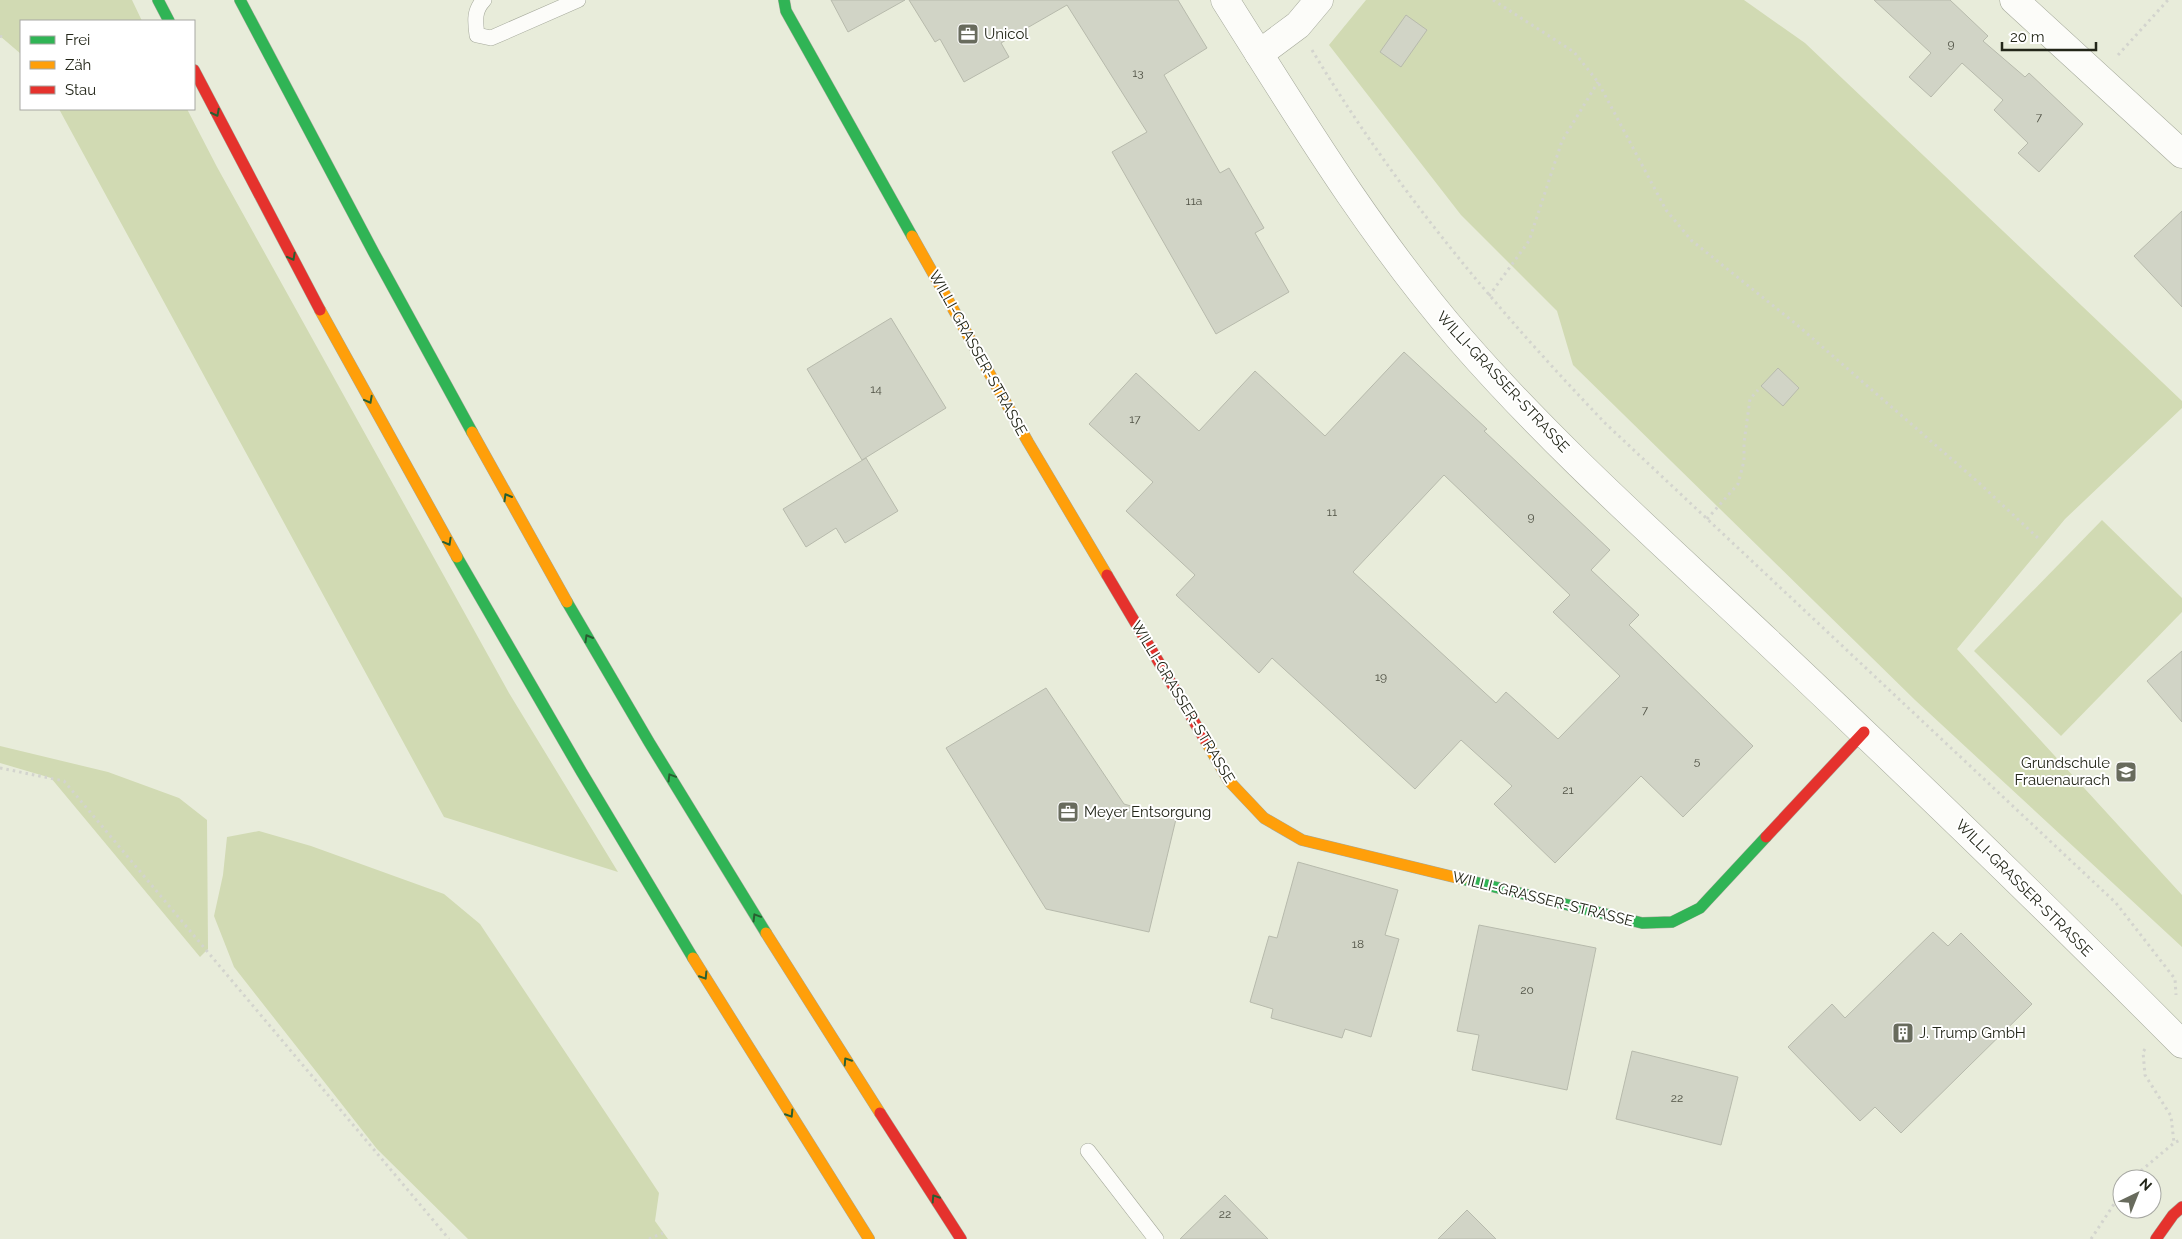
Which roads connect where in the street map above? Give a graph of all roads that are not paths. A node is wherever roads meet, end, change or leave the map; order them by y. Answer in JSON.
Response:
{"nodes":[{"id":1,"x":158,"y":0,"type":"edge"},
{"id":2,"x":240,"y":0,"type":"edge"},
{"id":3,"x":484,"y":0,"type":"edge"},
{"id":4,"x":578,"y":0,"type":"edge"},
{"id":5,"x":784,"y":0,"type":"edge"},
{"id":6,"x":1225,"y":0,"type":"edge"},
{"id":7,"x":1319,"y":0,"type":"edge"},
{"id":8,"x":2014,"y":0,"type":"edge"},
{"id":9,"x":168,"y":20,"type":"edge"},
{"id":10,"x":1259,"y":54,"type":"junction"},
{"id":11,"x":195,"y":72,"type":"edge"},
{"id":12,"x":2182,"y":154,"type":"edge"},
{"id":13,"x":1864,"y":732,"type":"junction"},
{"id":14,"x":2182,"y":1044,"type":"edge"},
{"id":15,"x":1088,"y":1151,"type":"dead end"},
{"id":16,"x":2182,"y":1207,"type":"edge"},
{"id":17,"x":870,"y":1239,"type":"edge"},
{"id":18,"x":961,"y":1239,"type":"edge"},
{"id":19,"x":1156,"y":1239,"type":"edge"},
{"id":20,"x":2156,"y":1239,"type":"edge"}],
"edges":[{"from":1,"to":9,"type":"main road"},
{"from":18,"to":2,"type":"main road","one_way":true},
{"from":3,"to":4,"type":"lane"},
{"from":5,"to":13,"type":"main road","name":"WILLI-GRASSER-STRASSE"},
{"from":6,"to":10,"type":"street","name":"WILLI-GRASSER-STRASSE"},
{"from":7,"to":10,"type":"street"},
{"from":8,"to":12,"type":"street"},
{"from":10,"to":13,"type":"street","name":"WILLI-GRASSER-STRASSE"},
{"from":11,"to":17,"type":"main road","one_way":true},
{"from":13,"to":14,"type":"street","name":"WILLI-GRASSER-STRASSE"},
{"from":15,"to":19,"type":"lane"},
{"from":16,"to":20,"type":"main road"}]}
